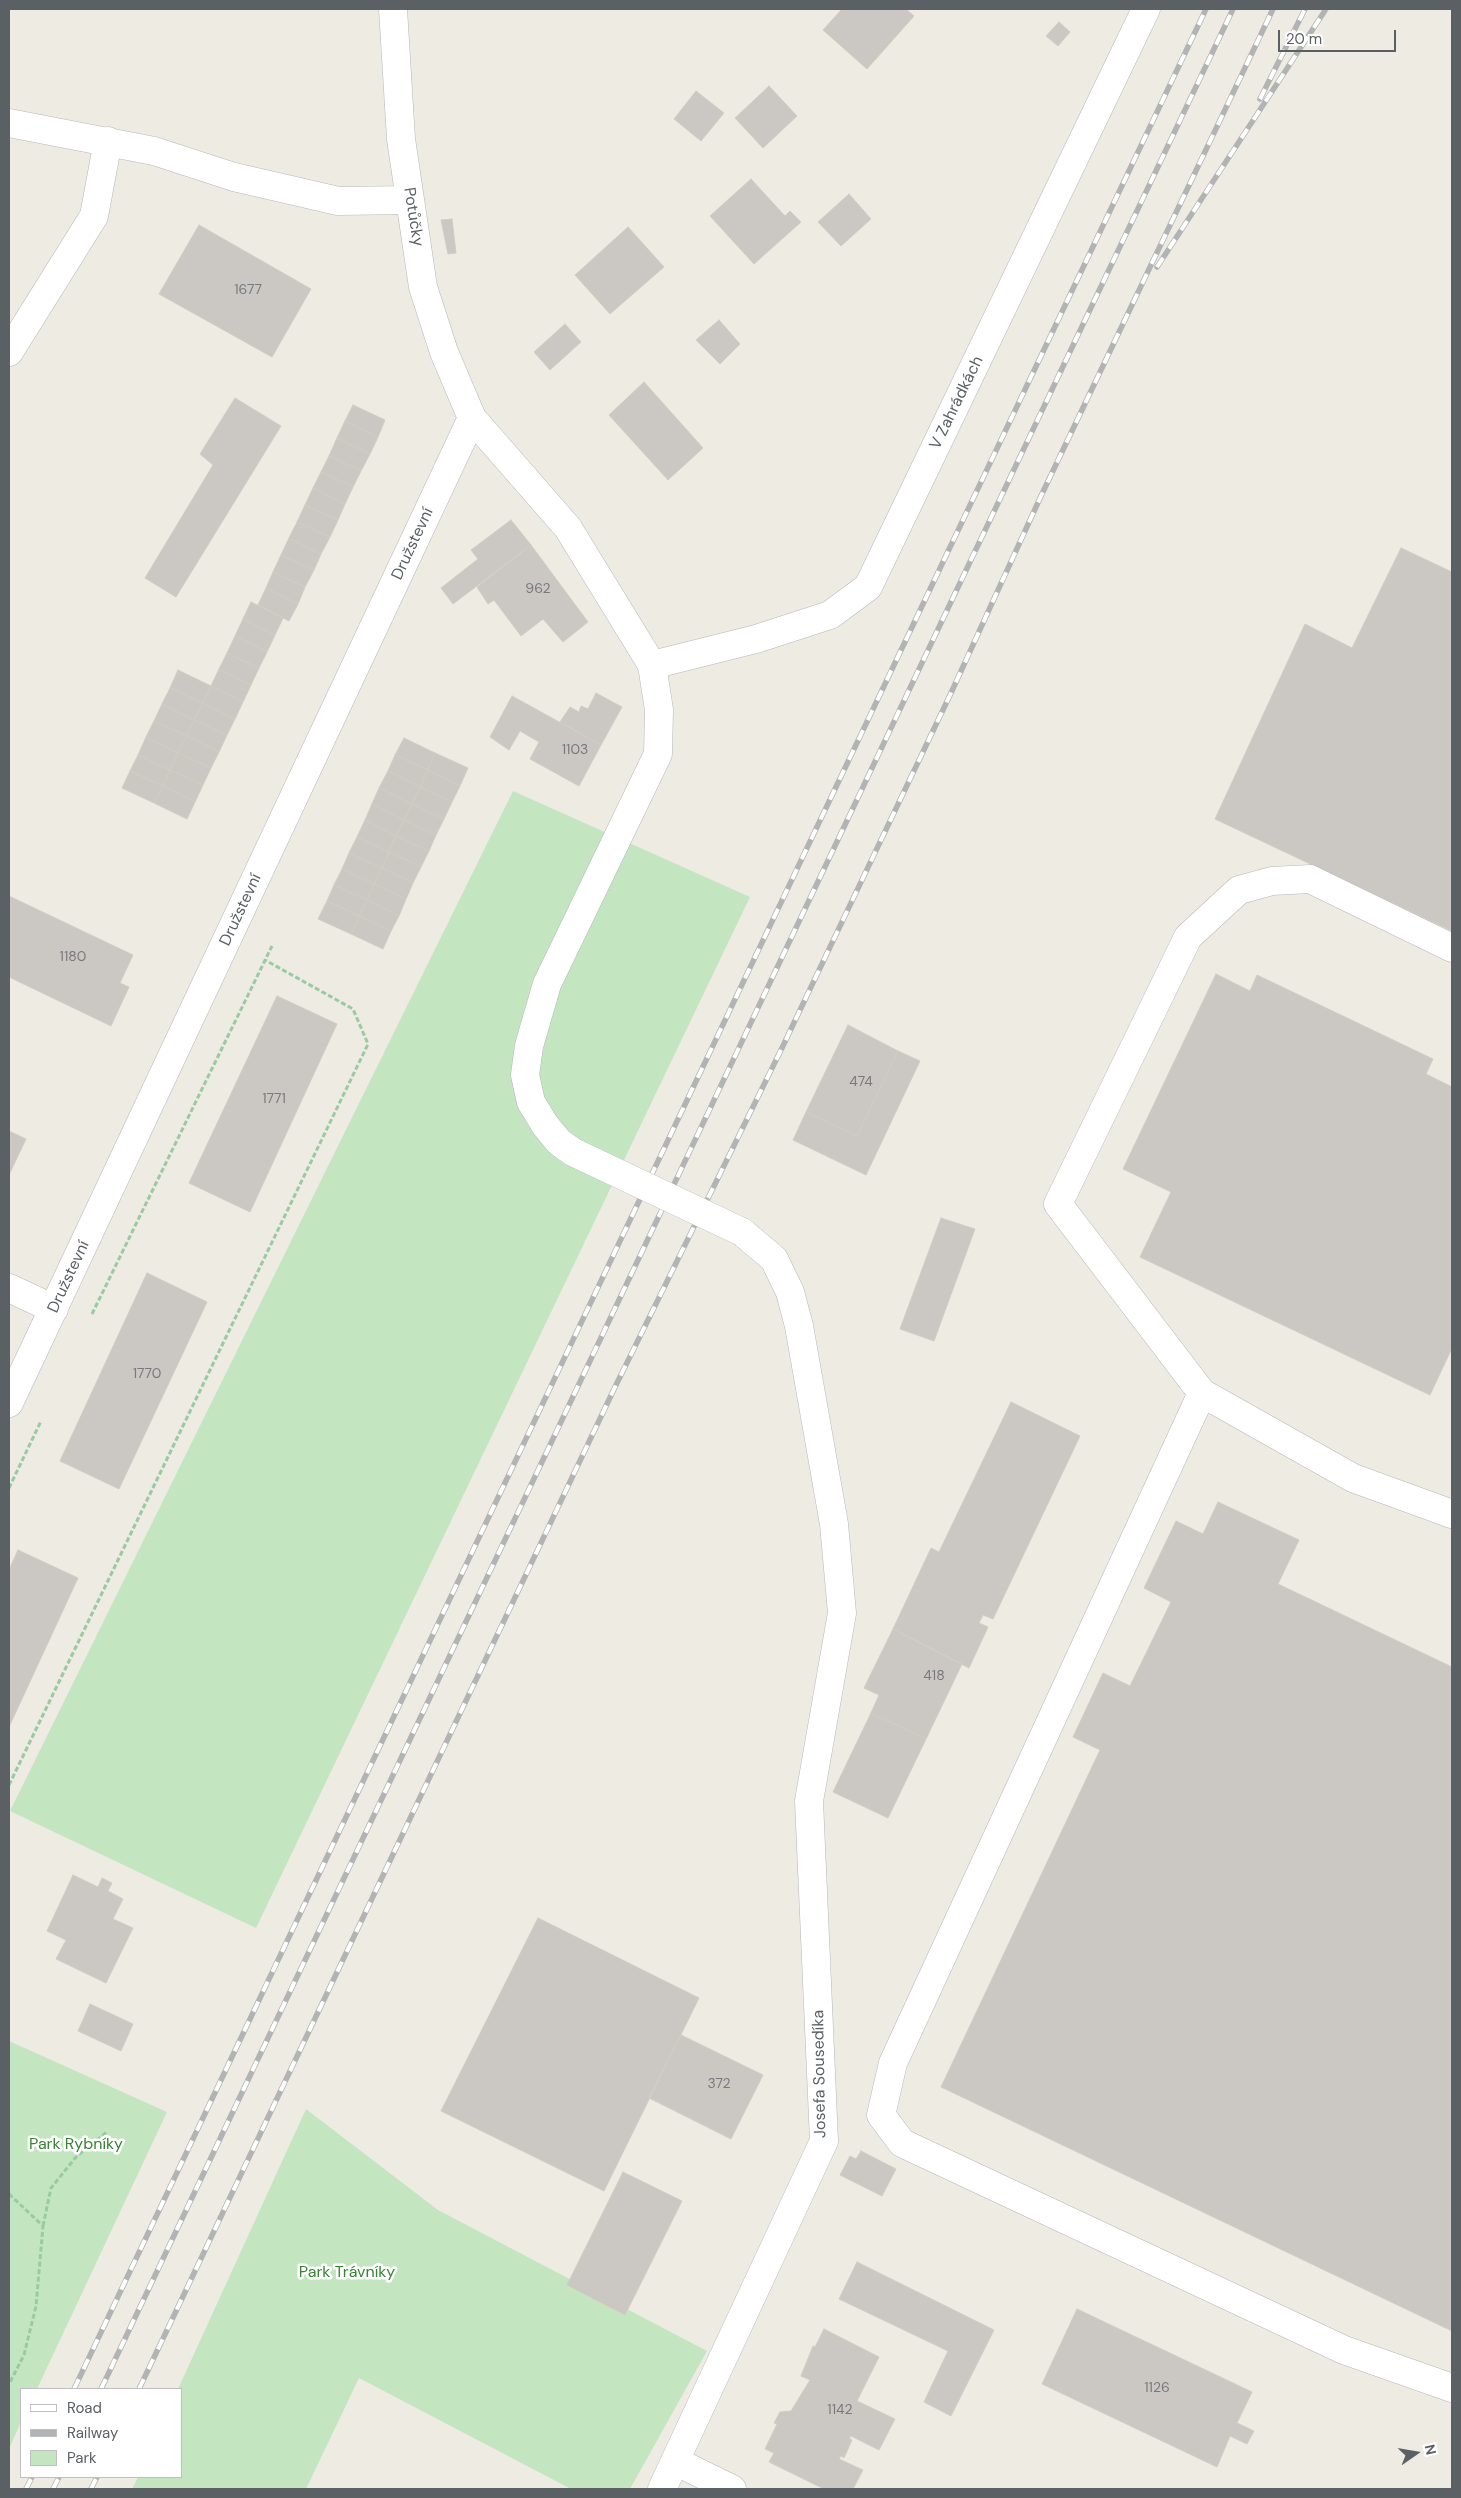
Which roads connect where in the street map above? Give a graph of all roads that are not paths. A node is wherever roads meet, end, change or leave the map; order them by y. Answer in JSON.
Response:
{"nodes":[{"id":1,"x":393,"y":9,"type":"edge"},
{"id":2,"x":1146,"y":9,"type":"edge"},
{"id":3,"x":9,"y":123,"type":"edge"},
{"id":4,"x":108,"y":141,"type":"junction"},
{"id":5,"x":410,"y":200,"type":"junction"},
{"id":6,"x":9,"y":352,"type":"edge"},
{"id":7,"x":472,"y":418,"type":"junction"},
{"id":8,"x":652,"y":665,"type":"junction"},
{"id":9,"x":1452,"y":948,"type":"edge"},
{"id":10,"x":9,"y":1288,"type":"edge"},
{"id":11,"x":54,"y":1309,"type":"junction"},
{"id":12,"x":1202,"y":1393,"type":"junction"},
{"id":13,"x":9,"y":1403,"type":"edge"},
{"id":14,"x":1452,"y":1514,"type":"edge"},
{"id":15,"x":1452,"y":2388,"type":"edge"},
{"id":16,"x":675,"y":2461,"type":"junction"},
{"id":17,"x":662,"y":2489,"type":"edge"},
{"id":18,"x":732,"y":2489,"type":"edge"}],
"edges":[{"from":1,"to":5,"type":"street","name":"Potůčky"},
{"from":2,"to":8,"type":"street","name":"V Zahrádkách"},
{"from":3,"to":4,"type":"street"},
{"from":4,"to":5,"type":"street"},
{"from":4,"to":6,"type":"street"},
{"from":5,"to":7,"type":"street","name":"Potůčky"},
{"from":7,"to":8,"type":"street","name":"Potůčky"},
{"from":7,"to":11,"type":"street","name":"Družstevní"},
{"from":8,"to":16,"type":"street","name":"Josefa Sousedíka","bridge":true},
{"from":9,"to":12,"type":"street"},
{"from":10,"to":11,"type":"street"},
{"from":11,"to":13,"type":"street","name":"Družstevní"},
{"from":12,"to":14,"type":"street"},
{"from":12,"to":15,"type":"street"},
{"from":16,"to":17,"type":"street","name":"Josefa Sousedíka"},
{"from":16,"to":18,"type":"street"}]}
